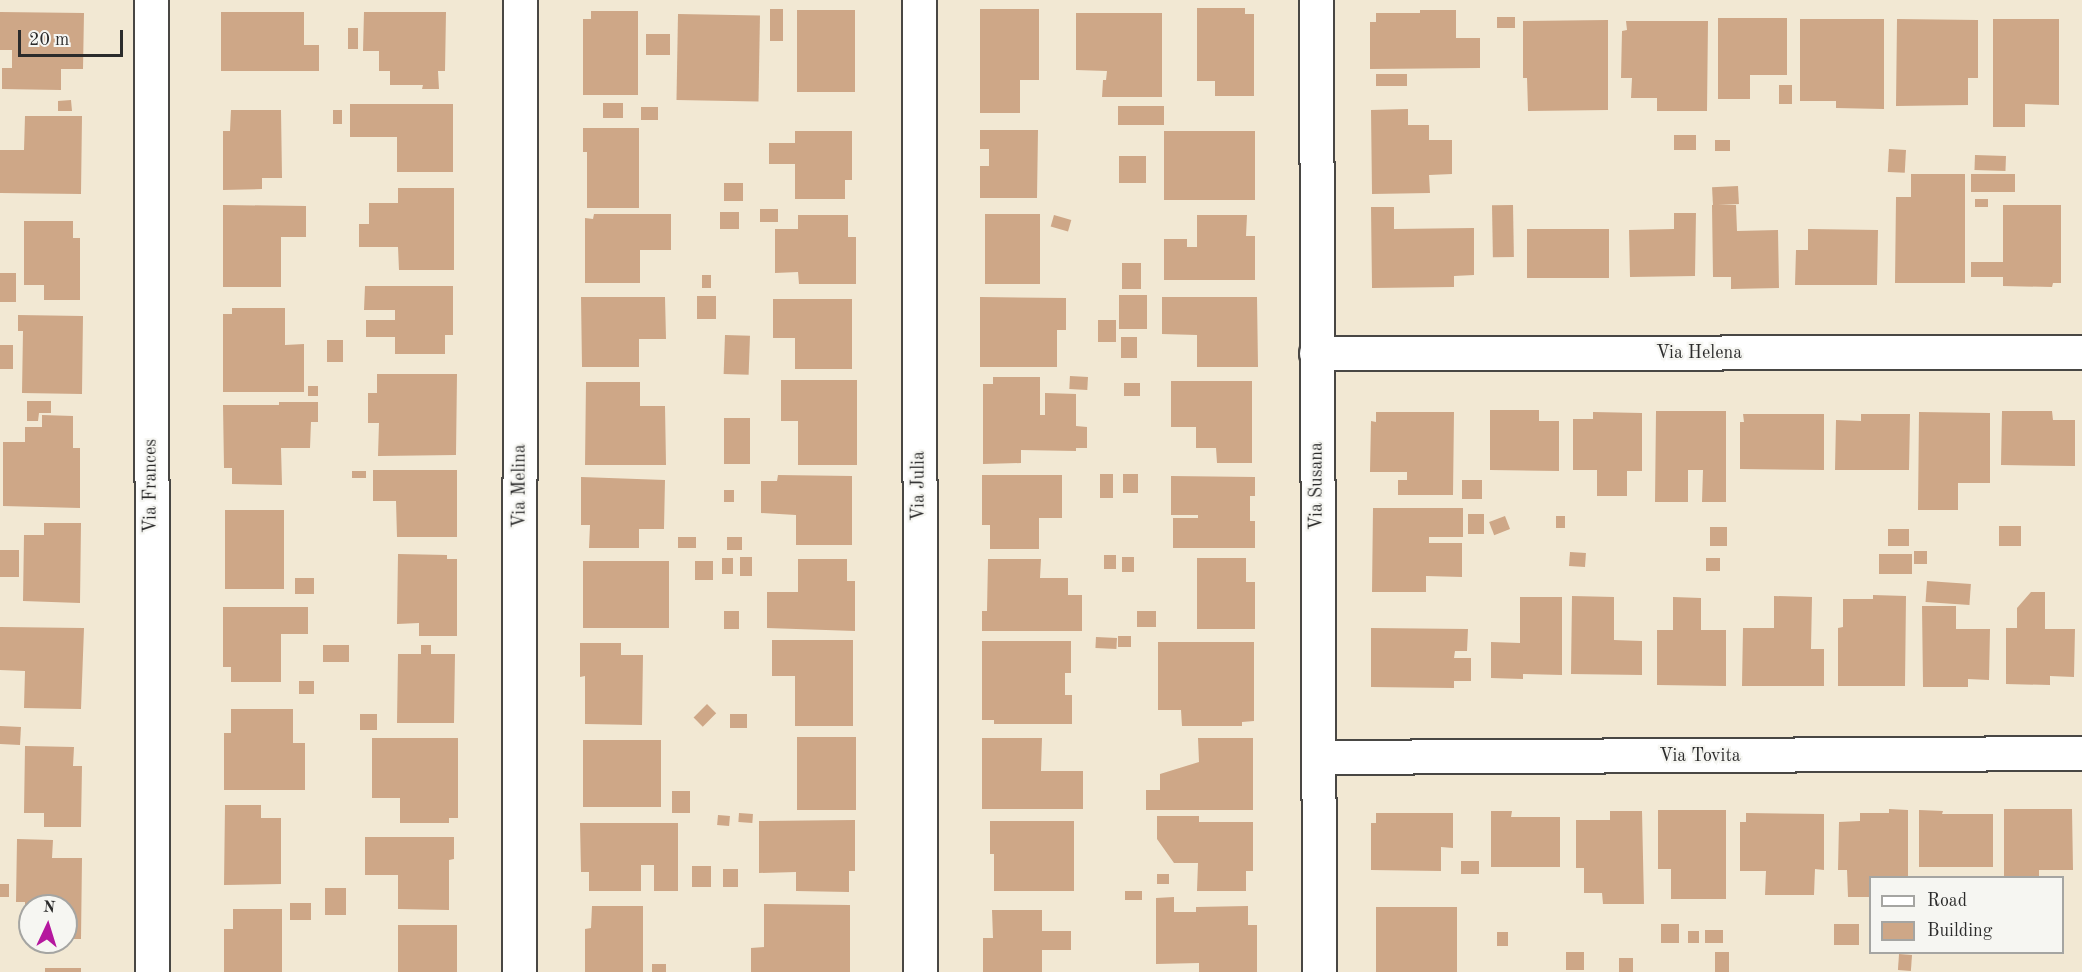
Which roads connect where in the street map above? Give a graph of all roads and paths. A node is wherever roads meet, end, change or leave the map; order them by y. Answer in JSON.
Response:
{"nodes":[{"id":1,"x":151,"y":0,"type":"edge"},
{"id":2,"x":520,"y":0,"type":"edge"},
{"id":3,"x":919,"y":0,"type":"edge"},
{"id":4,"x":1316,"y":0,"type":"edge"},
{"id":5,"x":2082,"y":352,"type":"edge"},
{"id":6,"x":1316,"y":353,"type":"junction"},
{"id":7,"x":2082,"y":753,"type":"edge"},
{"id":8,"x":1318,"y":757,"type":"junction"},
{"id":9,"x":152,"y":972,"type":"edge"},
{"id":10,"x":519,"y":972,"type":"edge"},
{"id":11,"x":920,"y":972,"type":"edge"},
{"id":12,"x":1319,"y":972,"type":"edge"}],
"edges":[{"from":1,"to":9,"type":"street","name":"Via Frances"},
{"from":2,"to":10,"type":"street","name":"Via Melina"},
{"from":3,"to":11,"type":"street","name":"Via Julia"},
{"from":4,"to":6,"type":"street","name":"Via Susana"},
{"from":5,"to":6,"type":"street","name":"Via Helena"},
{"from":6,"to":8,"type":"street","name":"Via Susana"},
{"from":7,"to":8,"type":"street","name":"Via Tovita"},
{"from":8,"to":12,"type":"street","name":"Via Susana"}]}
